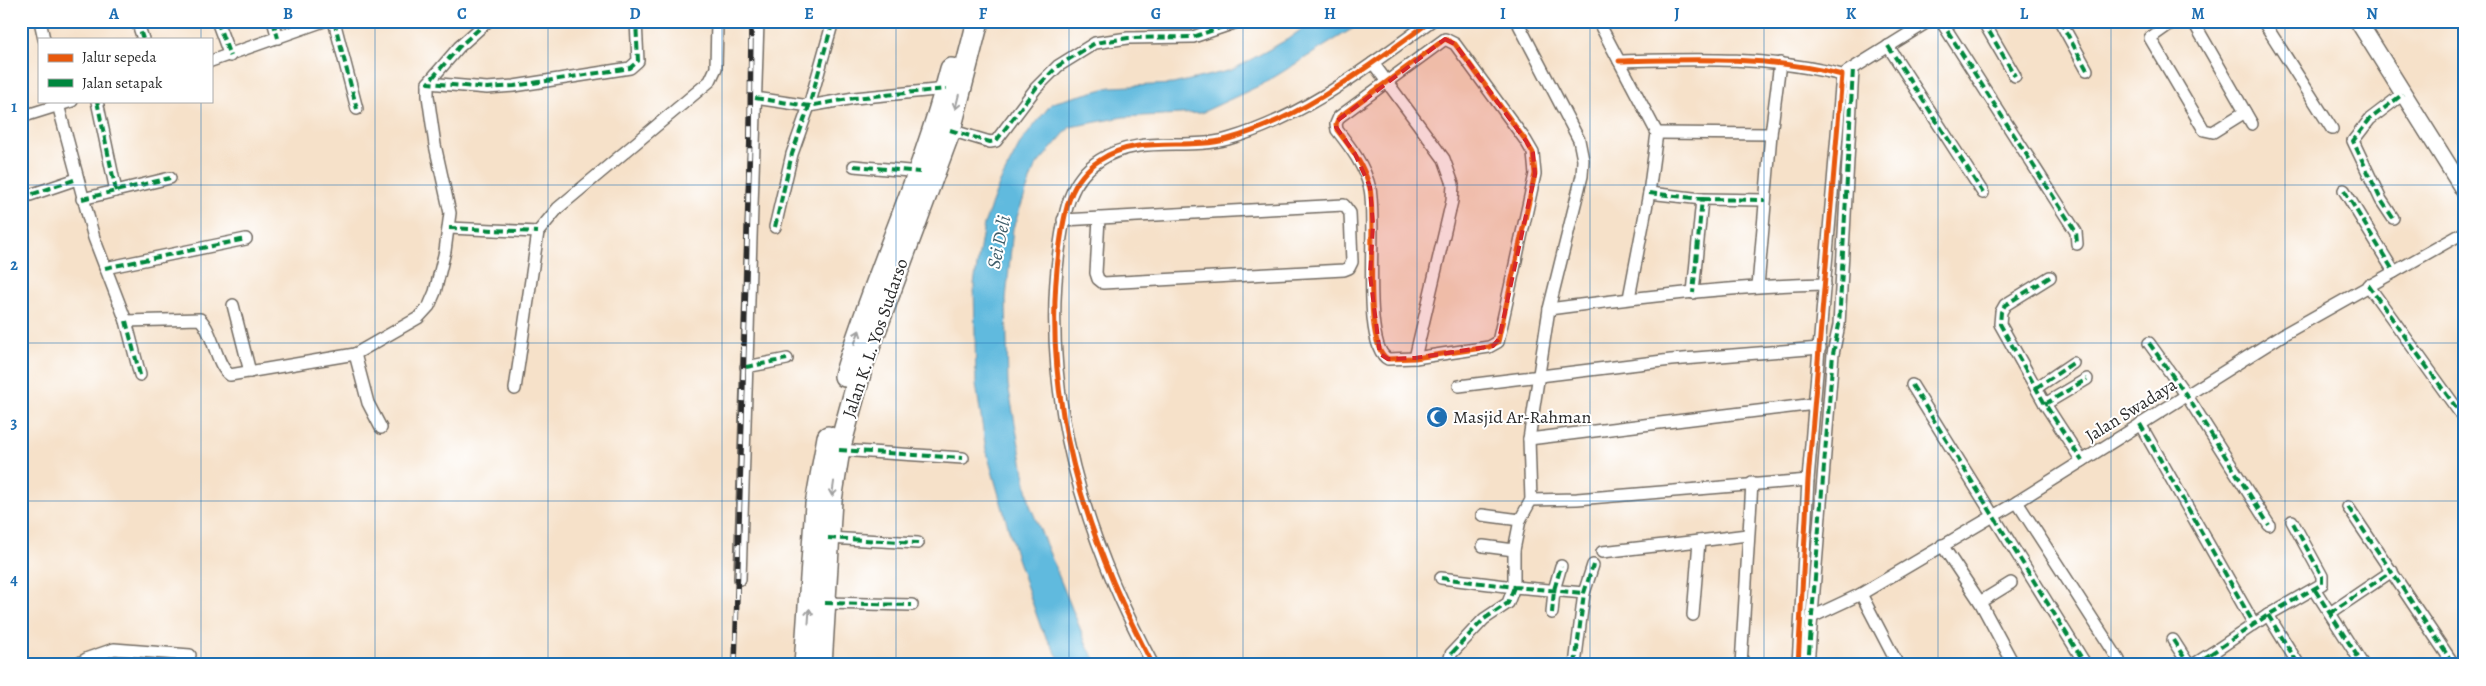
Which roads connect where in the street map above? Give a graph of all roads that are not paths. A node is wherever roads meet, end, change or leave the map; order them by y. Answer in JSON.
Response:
{"nodes":[{"id":1,"x":40,"y":21,"type":"edge"},
{"id":2,"x":137,"y":21,"type":"edge"},
{"id":3,"x":217,"y":21,"type":"edge"},
{"id":4,"x":273,"y":21,"type":"edge"},
{"id":5,"x":324,"y":21,"type":"edge"},
{"id":6,"x":334,"y":21,"type":"edge"},
{"id":7,"x":488,"y":21,"type":"edge"},
{"id":8,"x":636,"y":21,"type":"edge"},
{"id":9,"x":717,"y":21,"type":"edge"},
{"id":10,"x":758,"y":21,"type":"edge"},
{"id":11,"x":833,"y":21,"type":"edge"},
{"id":12,"x":963,"y":21,"type":"edge"},
{"id":13,"x":978,"y":21,"type":"edge"},
{"id":14,"x":1240,"y":21,"type":"edge"},
{"id":15,"x":1431,"y":21,"type":"edge"},
{"id":16,"x":1517,"y":21,"type":"edge"},
{"id":17,"x":1598,"y":21,"type":"edge"},
{"id":18,"x":1929,"y":21,"type":"edge"},
{"id":19,"x":1942,"y":21,"type":"edge"},
{"id":20,"x":1983,"y":21,"type":"edge"},
{"id":21,"x":2060,"y":21,"type":"edge"},
{"id":22,"x":2174,"y":21,"type":"edge"},
{"id":23,"x":2192,"y":21,"type":"edge"},
{"id":24,"x":2263,"y":21,"type":"edge"},
{"id":25,"x":2358,"y":21,"type":"edge"},
{"id":26,"x":44,"y":38,"type":"edge"},
{"id":27,"x":142,"y":38,"type":"edge"},
{"id":28,"x":278,"y":38,"type":"junction"},
{"id":29,"x":1888,"y":46,"type":"junction"},
{"id":30,"x":230,"y":56,"type":"junction"},
{"id":31,"x":212,"y":61,"type":"edge"},
{"id":32,"x":1619,"y":61,"type":"junction"},
{"id":33,"x":1373,"y":63,"type":"junction"},
{"id":34,"x":1780,"y":63,"type":"junction"},
{"id":35,"x":1853,"y":69,"type":"junction"},
{"id":36,"x":2087,"y":70,"type":"dead end"},
{"id":37,"x":1842,"y":75,"type":"junction"},
{"id":38,"x":2015,"y":76,"type":"dead end"},
{"id":39,"x":1388,"y":82,"type":"junction"},
{"id":40,"x":428,"y":83,"type":"junction"},
{"id":41,"x":946,"y":89,"type":"junction"},
{"id":42,"x":2403,"y":94,"type":"junction"},
{"id":43,"x":755,"y":98,"type":"junction"},
{"id":44,"x":97,"y":102,"type":"edge"},
{"id":45,"x":57,"y":103,"type":"edge"},
{"id":46,"x":809,"y":106,"type":"junction"},
{"id":47,"x":356,"y":109,"type":"dead end"},
{"id":48,"x":2245,"y":112,"type":"junction"},
{"id":49,"x":21,"y":117,"type":"edge"},
{"id":50,"x":2252,"y":124,"type":"dead end"},
{"id":51,"x":2332,"y":129,"type":"dead end"},
{"id":52,"x":950,"y":130,"type":"junction"},
{"id":53,"x":1657,"y":133,"type":"junction"},
{"id":54,"x":1770,"y":134,"type":"junction"},
{"id":55,"x":854,"y":166,"type":"dead end"},
{"id":56,"x":920,"y":172,"type":"junction"},
{"id":57,"x":170,"y":178,"type":"dead end"},
{"id":58,"x":77,"y":179,"type":"junction"},
{"id":59,"x":2344,"y":190,"type":"dead end"},
{"id":60,"x":116,"y":191,"type":"junction"},
{"id":61,"x":2465,"y":192,"type":"edge"},
{"id":62,"x":1983,"y":193,"type":"dead end"},
{"id":63,"x":1648,"y":194,"type":"junction"},
{"id":64,"x":21,"y":198,"type":"edge"},
{"id":65,"x":1702,"y":199,"type":"junction"},
{"id":66,"x":82,"y":200,"type":"junction"},
{"id":67,"x":1765,"y":200,"type":"junction"},
{"id":68,"x":1099,"y":218,"type":"junction"},
{"id":69,"x":2393,"y":218,"type":"dead end"},
{"id":70,"x":1063,"y":220,"type":"junction"},
{"id":71,"x":775,"y":227,"type":"dead end"},
{"id":72,"x":449,"y":228,"type":"junction"},
{"id":73,"x":538,"y":232,"type":"junction"},
{"id":74,"x":2465,"y":232,"type":"edge"},
{"id":75,"x":246,"y":239,"type":"dead end"},
{"id":76,"x":2077,"y":244,"type":"dead end"},
{"id":77,"x":105,"y":268,"type":"junction"},
{"id":78,"x":2394,"y":272,"type":"junction"},
{"id":79,"x":2050,"y":277,"type":"dead end"},
{"id":80,"x":1825,"y":284,"type":"junction"},
{"id":81,"x":2368,"y":285,"type":"junction"},
{"id":82,"x":1758,"y":286,"type":"junction"},
{"id":83,"x":1693,"y":293,"type":"junction"},
{"id":84,"x":1629,"y":298,"type":"junction"},
{"id":85,"x":233,"y":305,"type":"dead end"},
{"id":86,"x":1549,"y":309,"type":"junction"},
{"id":87,"x":126,"y":321,"type":"junction"},
{"id":88,"x":2149,"y":343,"type":"dead end"},
{"id":89,"x":1820,"y":348,"type":"junction"},
{"id":90,"x":355,"y":354,"type":"junction"},
{"id":91,"x":1415,"y":358,"type":"junction"},
{"id":92,"x":788,"y":359,"type":"dead end"},
{"id":93,"x":2073,"y":363,"type":"dead end"},
{"id":94,"x":746,"y":367,"type":"junction"},
{"id":95,"x":250,"y":372,"type":"junction"},
{"id":96,"x":140,"y":375,"type":"dead end"},
{"id":97,"x":1540,"y":375,"type":"junction"},
{"id":98,"x":2087,"y":378,"type":"dead end"},
{"id":99,"x":1912,"y":385,"type":"dead end"},
{"id":100,"x":1459,"y":386,"type":"dead end"},
{"id":101,"x":2036,"y":388,"type":"junction"},
{"id":102,"x":515,"y":389,"type":"dead end"},
{"id":103,"x":2186,"y":396,"type":"junction"},
{"id":104,"x":1815,"y":404,"type":"junction"},
{"id":105,"x":2046,"y":404,"type":"junction"},
{"id":106,"x":2465,"y":420,"type":"edge"},
{"id":107,"x":2140,"y":424,"type":"junction"},
{"id":108,"x":381,"y":428,"type":"dead end"},
{"id":109,"x":1529,"y":439,"type":"junction"},
{"id":110,"x":838,"y":450,"type":"junction"},
{"id":111,"x":963,"y":458,"type":"dead end"},
{"id":112,"x":2082,"y":461,"type":"junction"},
{"id":113,"x":1808,"y":480,"type":"junction"},
{"id":114,"x":1752,"y":483,"type":"junction"},
{"id":115,"x":1530,"y":500,"type":"junction"},
{"id":116,"x":2017,"y":502,"type":"junction"},
{"id":117,"x":2348,"y":507,"type":"dead end"},
{"id":118,"x":1992,"y":514,"type":"junction"},
{"id":119,"x":1482,"y":515,"type":"dead end"},
{"id":120,"x":1520,"y":520,"type":"junction"},
{"id":121,"x":2292,"y":521,"type":"dead end"},
{"id":122,"x":2269,"y":525,"type":"dead end"},
{"id":123,"x":1747,"y":535,"type":"junction"},
{"id":124,"x":828,"y":538,"type":"junction"},
{"id":125,"x":1698,"y":541,"type":"junction"},
{"id":126,"x":918,"y":543,"type":"dead end"},
{"id":127,"x":1942,"y":545,"type":"junction"},
{"id":128,"x":1483,"y":546,"type":"dead end"},
{"id":129,"x":1514,"y":550,"type":"junction"},
{"id":130,"x":1602,"y":552,"type":"dead end"},
{"id":131,"x":1593,"y":565,"type":"dead end"},
{"id":132,"x":1560,"y":566,"type":"dead end"},
{"id":133,"x":2392,"y":572,"type":"junction"},
{"id":134,"x":1441,"y":578,"type":"dead end"},
{"id":135,"x":740,"y":579,"type":"dead end"},
{"id":136,"x":2011,"y":583,"type":"dead end"},
{"id":137,"x":1514,"y":587,"type":"junction"},
{"id":138,"x":1554,"y":590,"type":"junction"},
{"id":139,"x":2315,"y":590,"type":"junction"},
{"id":140,"x":1584,"y":593,"type":"junction"},
{"id":141,"x":1861,"y":594,"type":"junction"},
{"id":142,"x":824,"y":602,"type":"junction"},
{"id":143,"x":1980,"y":602,"type":"junction"},
{"id":144,"x":912,"y":605,"type":"dead end"},
{"id":145,"x":1552,"y":613,"type":"dead end"},
{"id":146,"x":2330,"y":613,"type":"junction"},
{"id":147,"x":1693,"y":615,"type":"dead end"},
{"id":148,"x":2268,"y":615,"type":"junction"},
{"id":149,"x":1814,"y":616,"type":"junction"},
{"id":150,"x":2254,"y":624,"type":"junction"},
{"id":151,"x":2173,"y":640,"type":"dead end"},
{"id":152,"x":2212,"y":653,"type":"junction"},
{"id":153,"x":190,"y":654,"type":"dead end"},
{"id":154,"x":2118,"y":660,"type":"dead end"},
{"id":155,"x":76,"y":665,"type":"edge"},
{"id":156,"x":805,"y":665,"type":"edge"},
{"id":157,"x":821,"y":665,"type":"edge"},
{"id":158,"x":1153,"y":665,"type":"edge"},
{"id":159,"x":1448,"y":665,"type":"edge"},
{"id":160,"x":1575,"y":665,"type":"edge"},
{"id":161,"x":1741,"y":665,"type":"edge"},
{"id":162,"x":1798,"y":665,"type":"edge"},
{"id":163,"x":1808,"y":665,"type":"edge"},
{"id":164,"x":1898,"y":665,"type":"edge"},
{"id":165,"x":2014,"y":665,"type":"edge"},
{"id":166,"x":2086,"y":665,"type":"edge"},
{"id":167,"x":2188,"y":665,"type":"edge"},
{"id":168,"x":2193,"y":665,"type":"edge"},
{"id":169,"x":2220,"y":665,"type":"edge"},
{"id":170,"x":2299,"y":665,"type":"edge"},
{"id":171,"x":2363,"y":665,"type":"edge"},
{"id":172,"x":2454,"y":665,"type":"edge"}],
"edges":[{"from":1,"to":26,"type":"street"},
{"from":2,"to":27,"type":"street"},
{"from":3,"to":30,"type":"street"},
{"from":4,"to":28,"type":"street"},
{"from":5,"to":28,"type":"street"},
{"from":6,"to":47,"type":"street"},
{"from":7,"to":40,"type":"street"},
{"from":8,"to":40,"type":"street"},
{"from":9,"to":73,"type":"street"},
{"from":10,"to":43,"type":"street"},
{"from":11,"to":46,"type":"street"},
{"from":12,"to":41,"type":"highway","name":"Jalan K. L. Yos Sudarso"},
{"from":13,"to":52,"type":"highway","name":"Jalan K. L. Yos Sudarso","one_way":true},
{"from":14,"to":52,"type":"street"},
{"from":15,"to":33,"type":"street"},
{"from":16,"to":86,"type":"street"},
{"from":17,"to":32,"type":"street"},
{"from":18,"to":29,"type":"street"},
{"from":19,"to":76,"type":"street"},
{"from":20,"to":38,"type":"street"},
{"from":21,"to":36,"type":"street"},
{"from":22,"to":48,"type":"street"},
{"from":23,"to":48,"type":"street"},
{"from":24,"to":51,"type":"street"},
{"from":25,"to":42,"type":"street"},
{"from":28,"to":30,"type":"street"},
{"from":29,"to":35,"type":"street"},
{"from":29,"to":62,"type":"street"},
{"from":30,"to":31,"type":"street"},
{"from":32,"to":34,"type":"street"},
{"from":32,"to":53,"type":"street"},
{"from":33,"to":39,"type":"street"},
{"from":33,"to":70,"type":"street"},
{"from":34,"to":37,"type":"street"},
{"from":34,"to":54,"type":"street"},
{"from":35,"to":37,"type":"street"},
{"from":35,"to":149,"type":"street"},
{"from":37,"to":80,"type":"street"},
{"from":39,"to":91,"type":"street"},
{"from":39,"to":91,"type":"street"},
{"from":39,"to":91,"type":"street"},
{"from":40,"to":72,"type":"street"},
{"from":41,"to":46,"type":"street"},
{"from":41,"to":56,"type":"highway","name":"Jalan K. L. Yos Sudarso"},
{"from":42,"to":61,"type":"street"},
{"from":42,"to":69,"type":"street"},
{"from":43,"to":46,"type":"street"},
{"from":43,"to":94,"type":"street"},
{"from":44,"to":60,"type":"street"},
{"from":45,"to":49,"type":"street"},
{"from":45,"to":58,"type":"street"},
{"from":46,"to":71,"type":"street"},
{"from":48,"to":50,"type":"street"},
{"from":52,"to":110,"type":"highway","name":"Jalan K. L. Yos Sudarso"},
{"from":53,"to":54,"type":"street"},
{"from":53,"to":63,"type":"street"},
{"from":54,"to":67,"type":"street"},
{"from":55,"to":56,"type":"street"},
{"from":156,"to":56,"type":"highway","name":"Jalan K. L. Yos Sudarso","one_way":true},
{"from":57,"to":60,"type":"street"},
{"from":58,"to":64,"type":"street"},
{"from":58,"to":66,"type":"street"},
{"from":59,"to":78,"type":"street"},
{"from":60,"to":66,"type":"street"},
{"from":63,"to":65,"type":"street"},
{"from":63,"to":84,"type":"street"},
{"from":65,"to":67,"type":"street"},
{"from":65,"to":83,"type":"street"},
{"from":66,"to":77,"type":"street"},
{"from":67,"to":82,"type":"street"},
{"from":68,"to":68,"type":"street"},
{"from":68,"to":70,"type":"street"},
{"from":70,"to":158,"type":"street"},
{"from":72,"to":73,"type":"street"},
{"from":72,"to":90,"type":"street"},
{"from":73,"to":102,"type":"street"},
{"from":74,"to":78,"type":"street","name":"Jalan Swadaya"},
{"from":75,"to":77,"type":"street"},
{"from":77,"to":87,"type":"street"},
{"from":78,"to":81,"type":"street","name":"Jalan Swadaya"},
{"from":79,"to":101,"type":"street"},
{"from":80,"to":82,"type":"street"},
{"from":80,"to":89,"type":"street"},
{"from":81,"to":103,"type":"street","name":"Jalan Swadaya"},
{"from":81,"to":106,"type":"street"},
{"from":82,"to":83,"type":"street"},
{"from":83,"to":84,"type":"street"},
{"from":84,"to":86,"type":"street"},
{"from":85,"to":95,"type":"street"},
{"from":86,"to":97,"type":"street"},
{"from":87,"to":95,"type":"street"},
{"from":87,"to":96,"type":"street"},
{"from":88,"to":103,"type":"street"},
{"from":89,"to":97,"type":"street"},
{"from":89,"to":104,"type":"street"},
{"from":90,"to":95,"type":"street"},
{"from":90,"to":108,"type":"street"},
{"from":92,"to":94,"type":"street"},
{"from":93,"to":101,"type":"street"},
{"from":94,"to":135,"type":"street"},
{"from":97,"to":100,"type":"street"},
{"from":97,"to":109,"type":"street"},
{"from":98,"to":105,"type":"street"},
{"from":99,"to":118,"type":"street"},
{"from":101,"to":105,"type":"street"},
{"from":103,"to":107,"type":"street","name":"Jalan Swadaya"},
{"from":103,"to":122,"type":"street"},
{"from":104,"to":109,"type":"street"},
{"from":104,"to":113,"type":"street"},
{"from":105,"to":112,"type":"street"},
{"from":107,"to":112,"type":"street","name":"Jalan Swadaya"},
{"from":107,"to":150,"type":"street"},
{"from":109,"to":115,"type":"street"},
{"from":110,"to":111,"type":"street"},
{"from":110,"to":124,"type":"highway","name":"Jalan K. L. Yos Sudarso","one_way":true},
{"from":112,"to":116,"type":"street","name":"Jalan Swadaya"},
{"from":113,"to":114,"type":"street"},
{"from":113,"to":162,"type":"street"},
{"from":114,"to":115,"type":"street"},
{"from":114,"to":123,"type":"street"},
{"from":115,"to":120,"type":"street"},
{"from":116,"to":118,"type":"street","name":"Jalan Swadaya"},
{"from":116,"to":154,"type":"street"},
{"from":117,"to":133,"type":"street"},
{"from":118,"to":127,"type":"street","name":"Jalan Swadaya"},
{"from":118,"to":166,"type":"street"},
{"from":119,"to":120,"type":"street"},
{"from":120,"to":129,"type":"street"},
{"from":121,"to":139,"type":"street"},
{"from":123,"to":125,"type":"street"},
{"from":123,"to":161,"type":"street"},
{"from":124,"to":126,"type":"street"},
{"from":124,"to":142,"type":"highway","name":"Jalan K. L. Yos Sudarso"},
{"from":125,"to":130,"type":"street"},
{"from":125,"to":147,"type":"street"},
{"from":127,"to":141,"type":"street","name":"Jalan Swadaya"},
{"from":127,"to":143,"type":"street"},
{"from":128,"to":129,"type":"street"},
{"from":129,"to":137,"type":"street"},
{"from":131,"to":140,"type":"street"},
{"from":132,"to":138,"type":"street"},
{"from":133,"to":146,"type":"street"},
{"from":133,"to":172,"type":"street"},
{"from":134,"to":137,"type":"street"},
{"from":136,"to":143,"type":"street"},
{"from":137,"to":138,"type":"street"},
{"from":137,"to":159,"type":"street"},
{"from":138,"to":140,"type":"street"},
{"from":138,"to":145,"type":"street"},
{"from":139,"to":146,"type":"street"},
{"from":139,"to":148,"type":"street"},
{"from":140,"to":160,"type":"street"},
{"from":141,"to":149,"type":"street","name":"Jalan Swadaya"},
{"from":141,"to":164,"type":"street"},
{"from":142,"to":144,"type":"street"},
{"from":142,"to":157,"type":"highway","name":"Jalan K. L. Yos Sudarso"},
{"from":143,"to":165,"type":"street"},
{"from":146,"to":171,"type":"street"},
{"from":148,"to":150,"type":"street"},
{"from":148,"to":170,"type":"street"},
{"from":149,"to":163,"type":"street"},
{"from":150,"to":152,"type":"street"},
{"from":151,"to":167,"type":"street"},
{"from":152,"to":168,"type":"street"},
{"from":152,"to":169,"type":"street"},
{"from":153,"to":155,"type":"street"}]}
